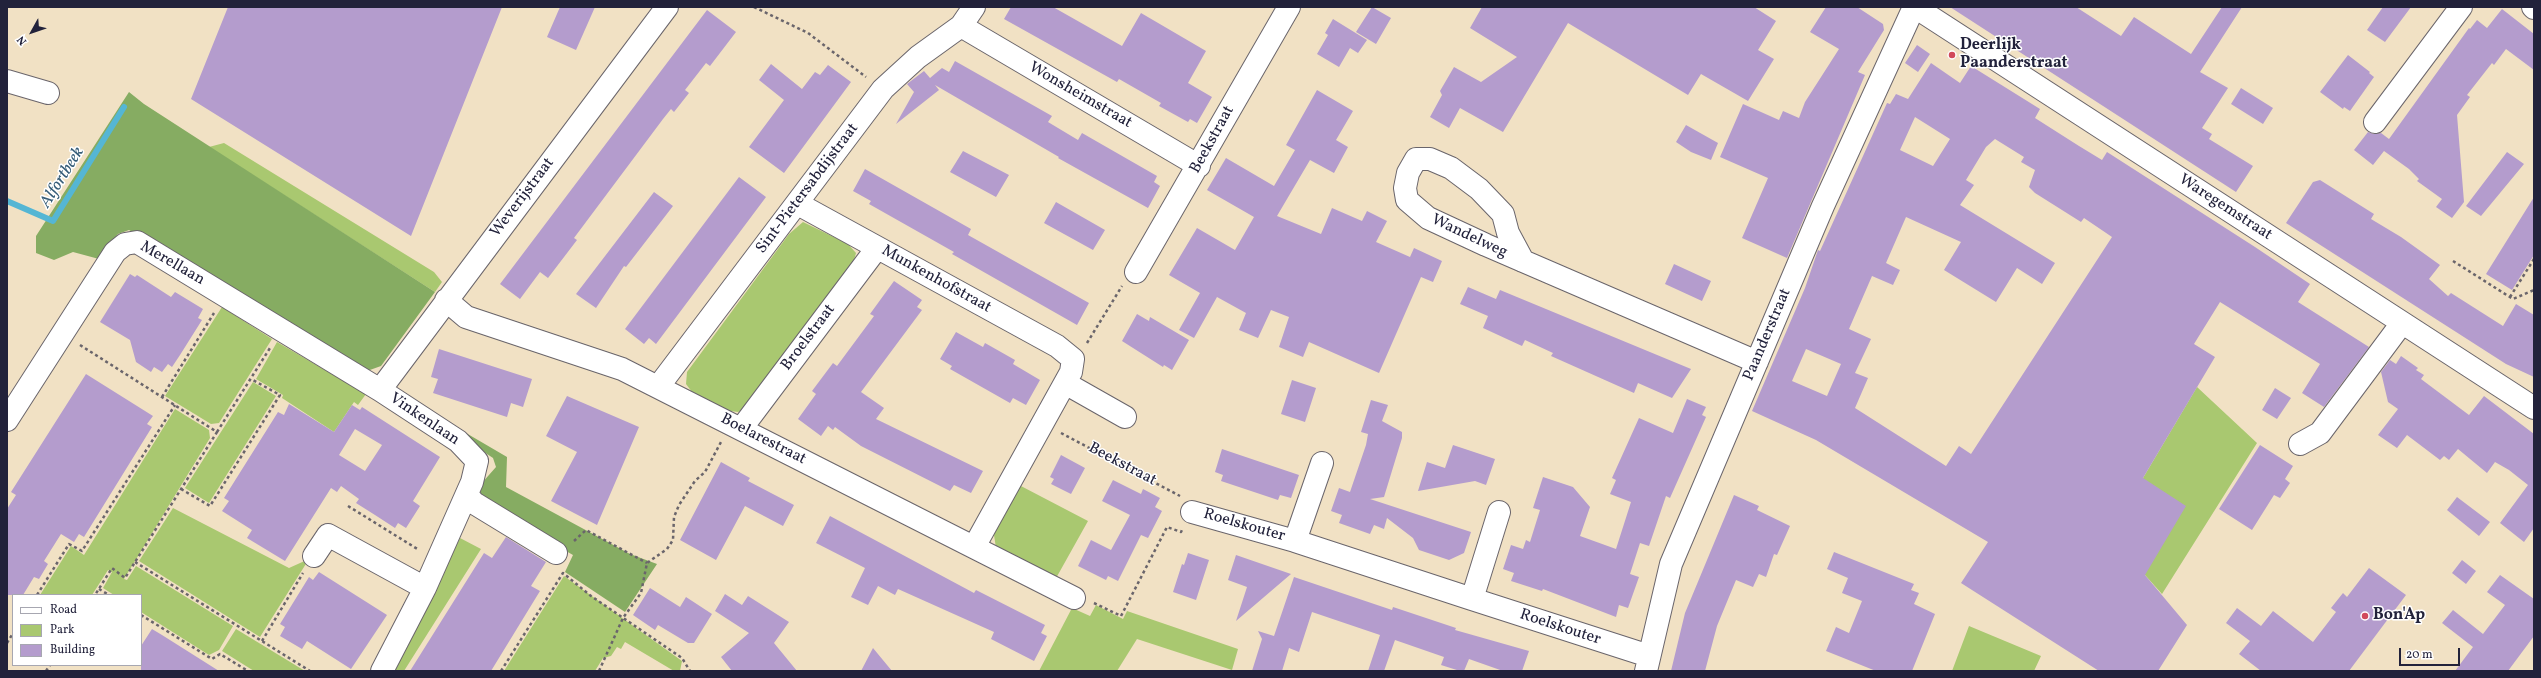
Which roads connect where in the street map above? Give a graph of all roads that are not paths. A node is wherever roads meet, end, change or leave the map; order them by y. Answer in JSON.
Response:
{"nodes":[{"id":1,"x":667,"y":7,"type":"edge"},
{"id":2,"x":974,"y":7,"type":"edge"},
{"id":3,"x":1289,"y":7,"type":"edge"},
{"id":4,"x":1915,"y":7,"type":"edge"},
{"id":5,"x":2461,"y":7,"type":"edge"},
{"id":6,"x":961,"y":26,"type":"junction"},
{"id":7,"x":7,"y":81,"type":"edge"},
{"id":8,"x":48,"y":94,"type":"dead end"},
{"id":9,"x":2375,"y":122,"type":"dead end"},
{"id":10,"x":1199,"y":166,"type":"junction"},
{"id":11,"x":798,"y":204,"type":"junction"},
{"id":12,"x":877,"y":248,"type":"junction"},
{"id":13,"x":1523,"y":262,"type":"junction"},
{"id":14,"x":1136,"y":272,"type":"road end"},
{"id":15,"x":446,"y":300,"type":"junction"},
{"id":16,"x":2402,"y":323,"type":"junction"},
{"id":17,"x":1757,"y":362,"type":"junction"},
{"id":18,"x":1065,"y":383,"type":"junction"},
{"id":19,"x":658,"y":387,"type":"junction"},
{"id":20,"x":380,"y":390,"type":"junction"},
{"id":21,"x":2534,"y":408,"type":"edge"},
{"id":22,"x":1125,"y":417,"type":"dead end"},
{"id":23,"x":7,"y":420,"type":"edge"},
{"id":24,"x":736,"y":426,"type":"junction"},
{"id":25,"x":2300,"y":444,"type":"dead end"},
{"id":26,"x":1322,"y":463,"type":"dead end"},
{"id":27,"x":467,"y":494,"type":"junction"},
{"id":28,"x":1192,"y":512,"type":"road end"},
{"id":29,"x":1499,"y":512,"type":"dead end"},
{"id":30,"x":1295,"y":541,"type":"junction"},
{"id":31,"x":974,"y":547,"type":"junction"},
{"id":32,"x":556,"y":553,"type":"road end"},
{"id":33,"x":314,"y":556,"type":"road end"},
{"id":34,"x":425,"y":588,"type":"junction"},
{"id":35,"x":1074,"y":598,"type":"road end"},
{"id":36,"x":1472,"y":599,"type":"junction"},
{"id":37,"x":1647,"y":664,"type":"edge"},
{"id":38,"x":382,"y":671,"type":"edge"}],
"edges":[{"from":1,"to":15,"type":"street","name":"Weverijstraat"},
{"from":2,"to":6,"type":"street","name":"Sint-Pietersabdijstraat"},
{"from":3,"to":10,"type":"street","name":"Beekstraat"},
{"from":4,"to":16,"type":"street","name":"Waregemstraat"},
{"from":4,"to":17,"type":"street","name":"Paanderstraat"},
{"from":5,"to":9,"type":"street"},
{"from":6,"to":10,"type":"street","name":"Wonsheimstraat"},
{"from":6,"to":11,"type":"street","name":"Sint-Pietersabdijstraat"},
{"from":7,"to":8,"type":"street"},
{"from":10,"to":14,"type":"street","name":"Beekstraat"},
{"from":11,"to":12,"type":"street","name":"Munkenhofstraat"},
{"from":11,"to":19,"type":"street","name":"Sint-Pietersabdijstraat"},
{"from":12,"to":18,"type":"street","name":"Munkenhofstraat"},
{"from":12,"to":24,"type":"street","name":"Broelstraat"},
{"from":13,"to":13,"type":"street","name":"Wandelweg"},
{"from":13,"to":17,"type":"street","name":"Wandelweg"},
{"from":15,"to":19,"type":"street","name":"Boelarestraat"},
{"from":15,"to":20,"type":"street","name":"Weverijstraat"},
{"from":16,"to":21,"type":"street","name":"Waregemstraat"},
{"from":16,"to":25,"type":"street"},
{"from":17,"to":37,"type":"street","name":"Paanderstraat"},
{"from":18,"to":22,"type":"street"},
{"from":18,"to":31,"type":"street"},
{"from":19,"to":24,"type":"street","name":"Boelarestraat"},
{"from":20,"to":23,"type":"street","name":"Merellaan"},
{"from":20,"to":27,"type":"street","name":"Vinkenlaan"},
{"from":24,"to":31,"type":"street","name":"Boelarestraat"},
{"from":26,"to":30,"type":"street","name":"Roelskouter"},
{"from":27,"to":32,"type":"street"},
{"from":27,"to":34,"type":"street","name":"Vinkenlaan"},
{"from":28,"to":30,"type":"street","name":"Roelskouter"},
{"from":29,"to":36,"type":"street"},
{"from":30,"to":36,"type":"street","name":"Roelskouter"},
{"from":31,"to":35,"type":"street","name":"Boelarestraat"},
{"from":33,"to":34,"type":"street"},
{"from":34,"to":38,"type":"street","name":"Vinkenlaan"},
{"from":36,"to":37,"type":"street","name":"Roelskouter"}]}
